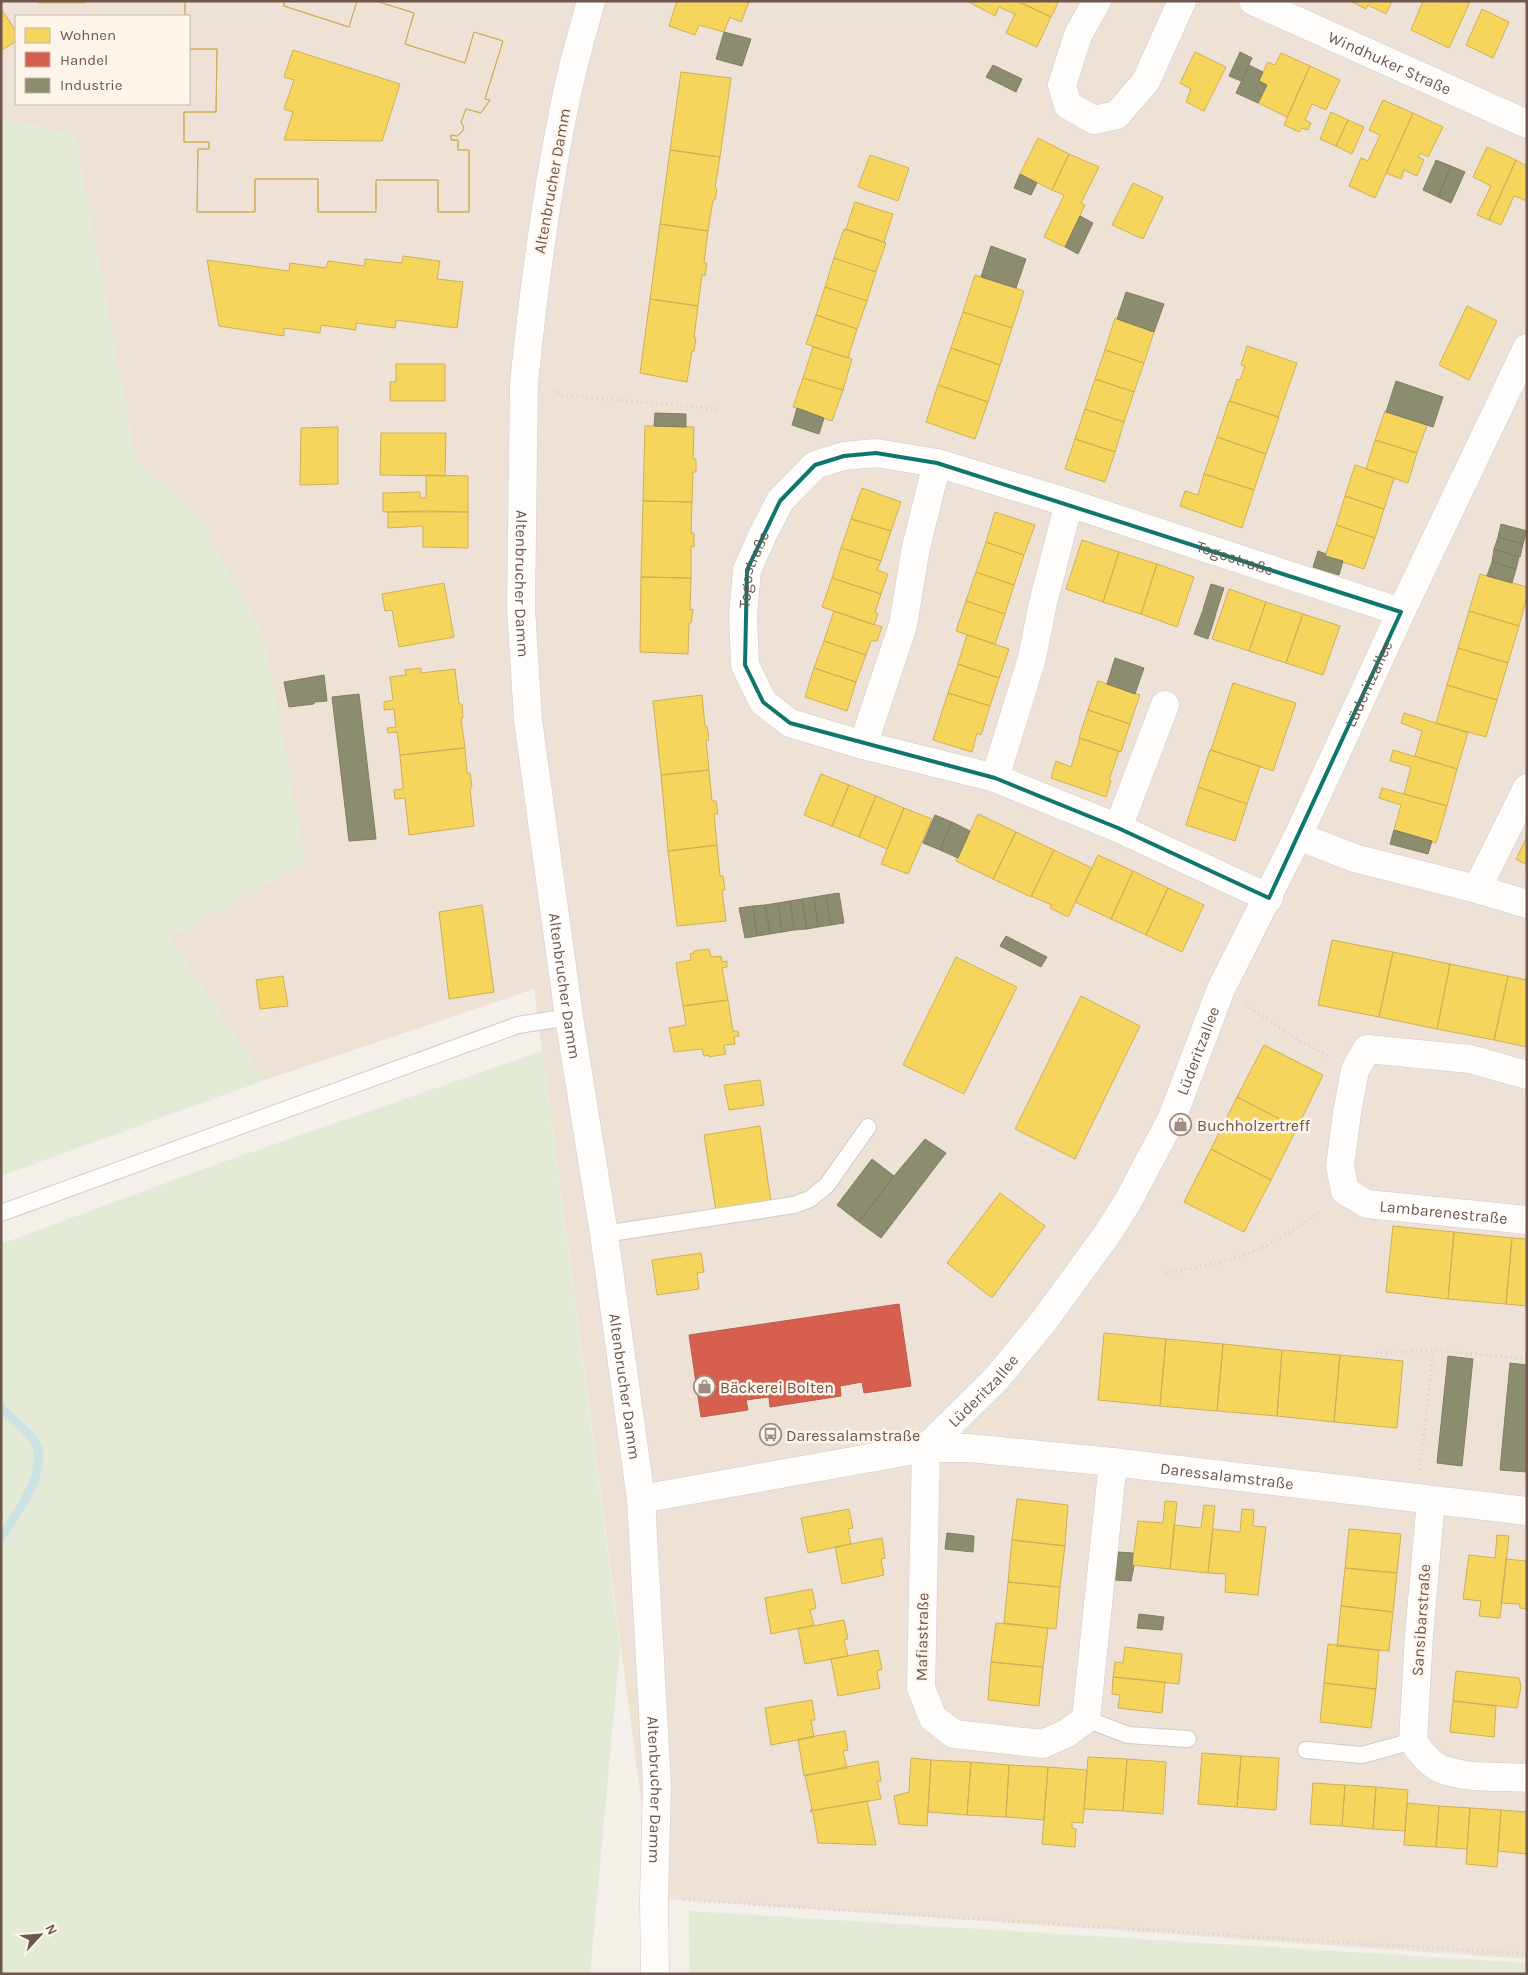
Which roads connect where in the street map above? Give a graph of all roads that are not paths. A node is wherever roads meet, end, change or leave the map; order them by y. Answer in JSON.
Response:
{"nodes":[{"id":1,"x":591,"y":1,"type":"edge"},
{"id":2,"x":1097,"y":1,"type":"edge"},
{"id":3,"x":1182,"y":1,"type":"edge"},
{"id":4,"x":1253,"y":1,"type":"edge"},
{"id":5,"x":1527,"y":124,"type":"edge"},
{"id":6,"x":1527,"y":348,"type":"edge"},
{"id":7,"x":938,"y":464,"type":"junction"},
{"id":8,"x":1070,"y":503,"type":"junction"},
{"id":9,"x":1401,"y":612,"type":"junction"},
{"id":10,"x":1165,"y":705,"type":"dead end"},
{"id":11,"x":863,"y":745,"type":"junction"},
{"id":12,"x":995,"y":778,"type":"junction"},
{"id":13,"x":1527,"y":788,"type":"edge"},
{"id":14,"x":1118,"y":828,"type":"junction"},
{"id":15,"x":1298,"y":836,"type":"junction"},
{"id":16,"x":1477,"y":889,"type":"junction"},
{"id":17,"x":1268,"y":898,"type":"junction"},
{"id":18,"x":1527,"y":904,"type":"edge"},
{"id":19,"x":569,"y":1017,"type":"junction"},
{"id":20,"x":1527,"y":1075,"type":"edge"},
{"id":21,"x":868,"y":1127,"type":"dead end"},
{"id":22,"x":1,"y":1213,"type":"edge"},
{"id":23,"x":1527,"y":1220,"type":"edge"},
{"id":24,"x":604,"y":1234,"type":"junction"},
{"id":25,"x":926,"y":1448,"type":"junction"},
{"id":26,"x":1113,"y":1462,"type":"junction"},
{"id":27,"x":641,"y":1499,"type":"junction"},
{"id":28,"x":1424,"y":1499,"type":"junction"},
{"id":29,"x":1527,"y":1511,"type":"edge"},
{"id":30,"x":1086,"y":1719,"type":"junction"},
{"id":31,"x":1188,"y":1739,"type":"dead end"},
{"id":32,"x":1413,"y":1741,"type":"junction"},
{"id":33,"x":1306,"y":1750,"type":"dead end"},
{"id":34,"x":1527,"y":1778,"type":"edge"},
{"id":35,"x":654,"y":1974,"type":"edge"}],
"edges":[{"from":1,"to":19,"type":"street","name":"Altenbrucher Damm"},
{"from":2,"to":3,"type":"street"},
{"from":4,"to":5,"type":"street","name":"Windhuker Straße"},
{"from":6,"to":9,"type":"street","name":"Lüderitzallee"},
{"from":7,"to":8,"type":"street","name":"Togostraße"},
{"from":7,"to":11,"type":"street"},
{"from":7,"to":11,"type":"street","name":"Togostraße"},
{"from":8,"to":9,"type":"street","name":"Togostraße"},
{"from":8,"to":12,"type":"street"},
{"from":9,"to":15,"type":"street","name":"Lüderitzallee"},
{"from":10,"to":14,"type":"street"},
{"from":11,"to":12,"type":"street","name":"Togostraße"},
{"from":12,"to":14,"type":"street","name":"Togostraße"},
{"from":13,"to":16,"type":"street"},
{"from":14,"to":17,"type":"street","name":"Togostraße"},
{"from":15,"to":16,"type":"street"},
{"from":15,"to":17,"type":"street","name":"Lüderitzallee"},
{"from":16,"to":18,"type":"street"},
{"from":17,"to":25,"type":"street","name":"Lüderitzallee"},
{"from":19,"to":22,"type":"lane"},
{"from":19,"to":24,"type":"street","name":"Altenbrucher Damm"},
{"from":20,"to":23,"type":"street","name":"Lambarenestraße"},
{"from":21,"to":24,"type":"lane"},
{"from":24,"to":27,"type":"street","name":"Altenbrucher Damm"},
{"from":25,"to":26,"type":"street","name":"Daressalamstraße"},
{"from":25,"to":27,"type":"street"},
{"from":25,"to":30,"type":"street","name":"Mafiastraße"},
{"from":26,"to":28,"type":"street","name":"Daressalamstraße"},
{"from":26,"to":30,"type":"street"},
{"from":27,"to":35,"type":"street","name":"Altenbrucher Damm"},
{"from":28,"to":29,"type":"street","name":"Daressalamstraße"},
{"from":28,"to":32,"type":"street","name":"Sansibarstraße"},
{"from":30,"to":31,"type":"lane"},
{"from":32,"to":33,"type":"lane"},
{"from":32,"to":34,"type":"street"}]}
